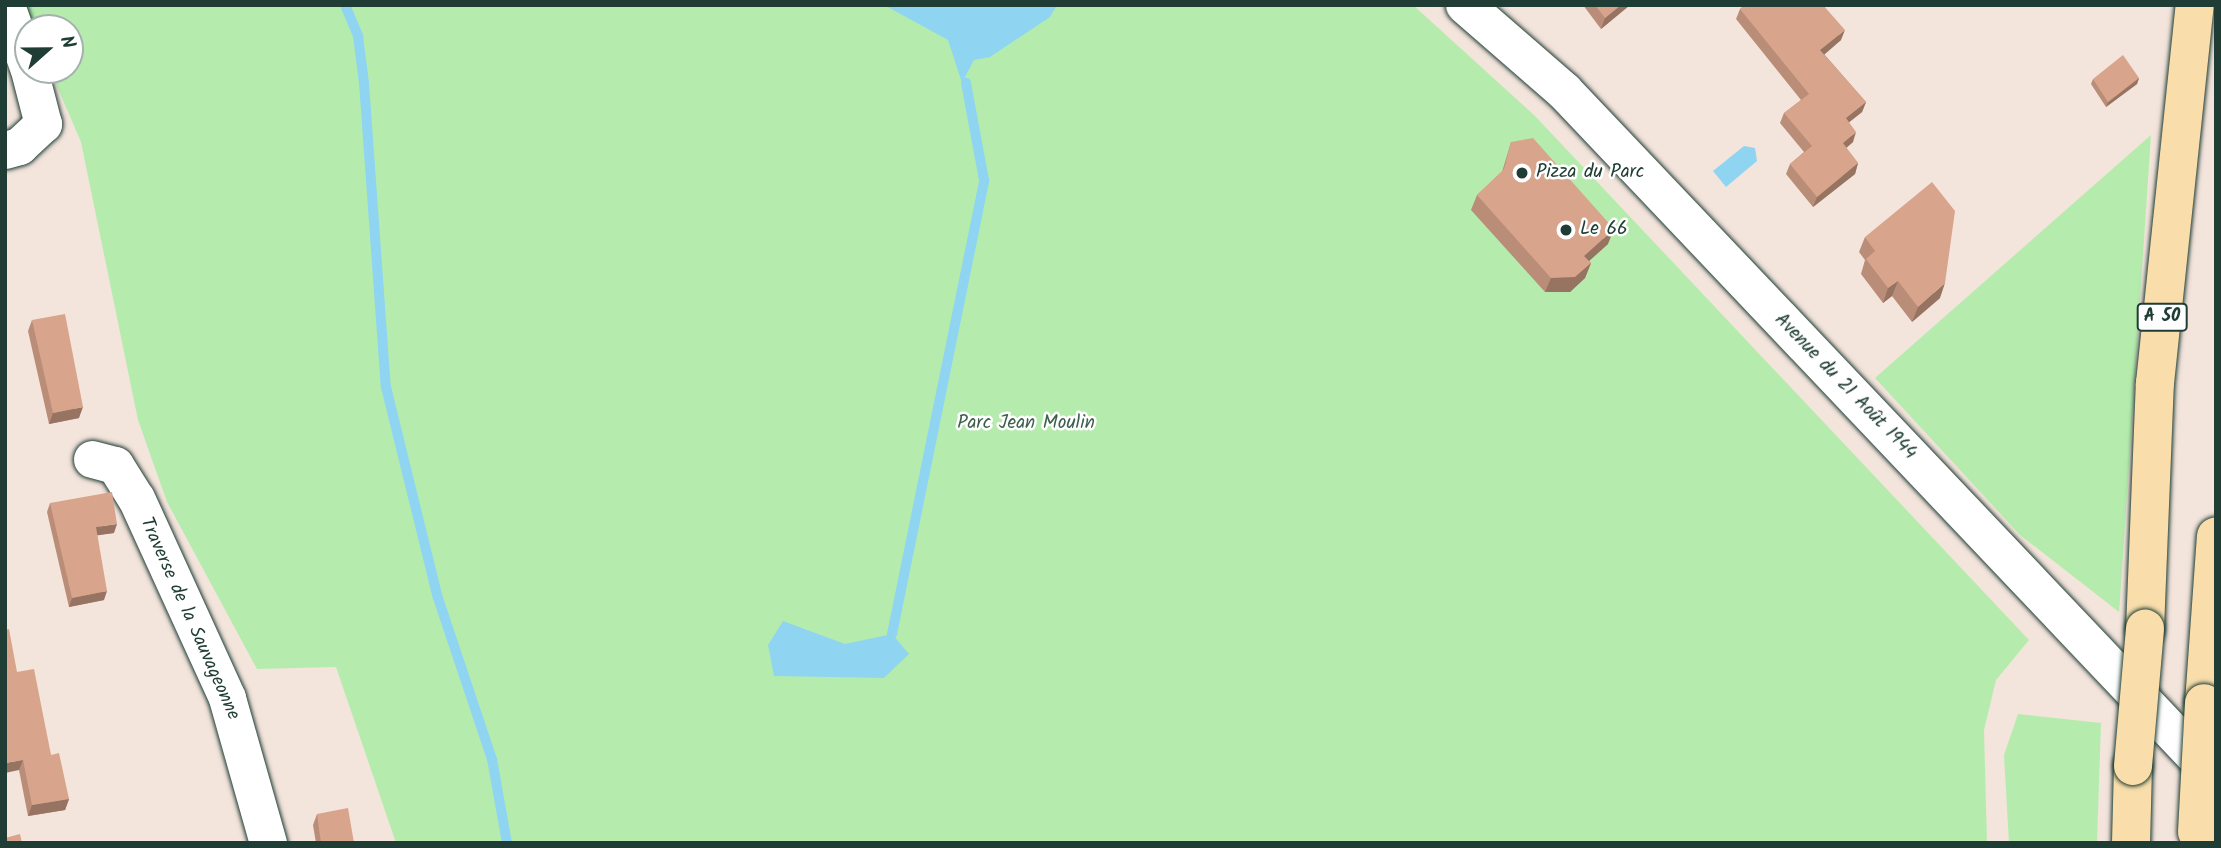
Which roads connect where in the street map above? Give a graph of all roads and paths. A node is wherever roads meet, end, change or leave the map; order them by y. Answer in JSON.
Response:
{"nodes":[{"id":1,"x":6,"y":5,"type":"edge"},
{"id":2,"x":1465,"y":5,"type":"edge"},
{"id":3,"x":2195,"y":5,"type":"edge"},
{"id":4,"x":14,"y":28,"type":"edge"},
{"id":5,"x":32,"y":84,"type":"edge"},
{"id":6,"x":5,"y":150,"type":"edge"},
{"id":7,"x":92,"y":459,"type":"dead end"},
{"id":8,"x":2216,"y":536,"type":"edge"},
{"id":9,"x":2216,"y":778,"type":"edge"},
{"id":10,"x":2196,"y":837,"type":"edge"},
{"id":11,"x":268,"y":843,"type":"edge"},
{"id":12,"x":2131,"y":843,"type":"edge"}],
"edges":[{"from":1,"to":4,"type":"street"},
{"from":2,"to":9,"type":"main road","name":"Avenue du 21 Août 1944"},
{"from":3,"to":12,"type":"highway","number":"A 50","bridge":true},
{"from":5,"to":6,"type":"street"},
{"from":7,"to":11,"type":"street","name":"Traverse de la Sauvageonne"},
{"from":8,"to":10,"type":"highway","bridge":true}]}
